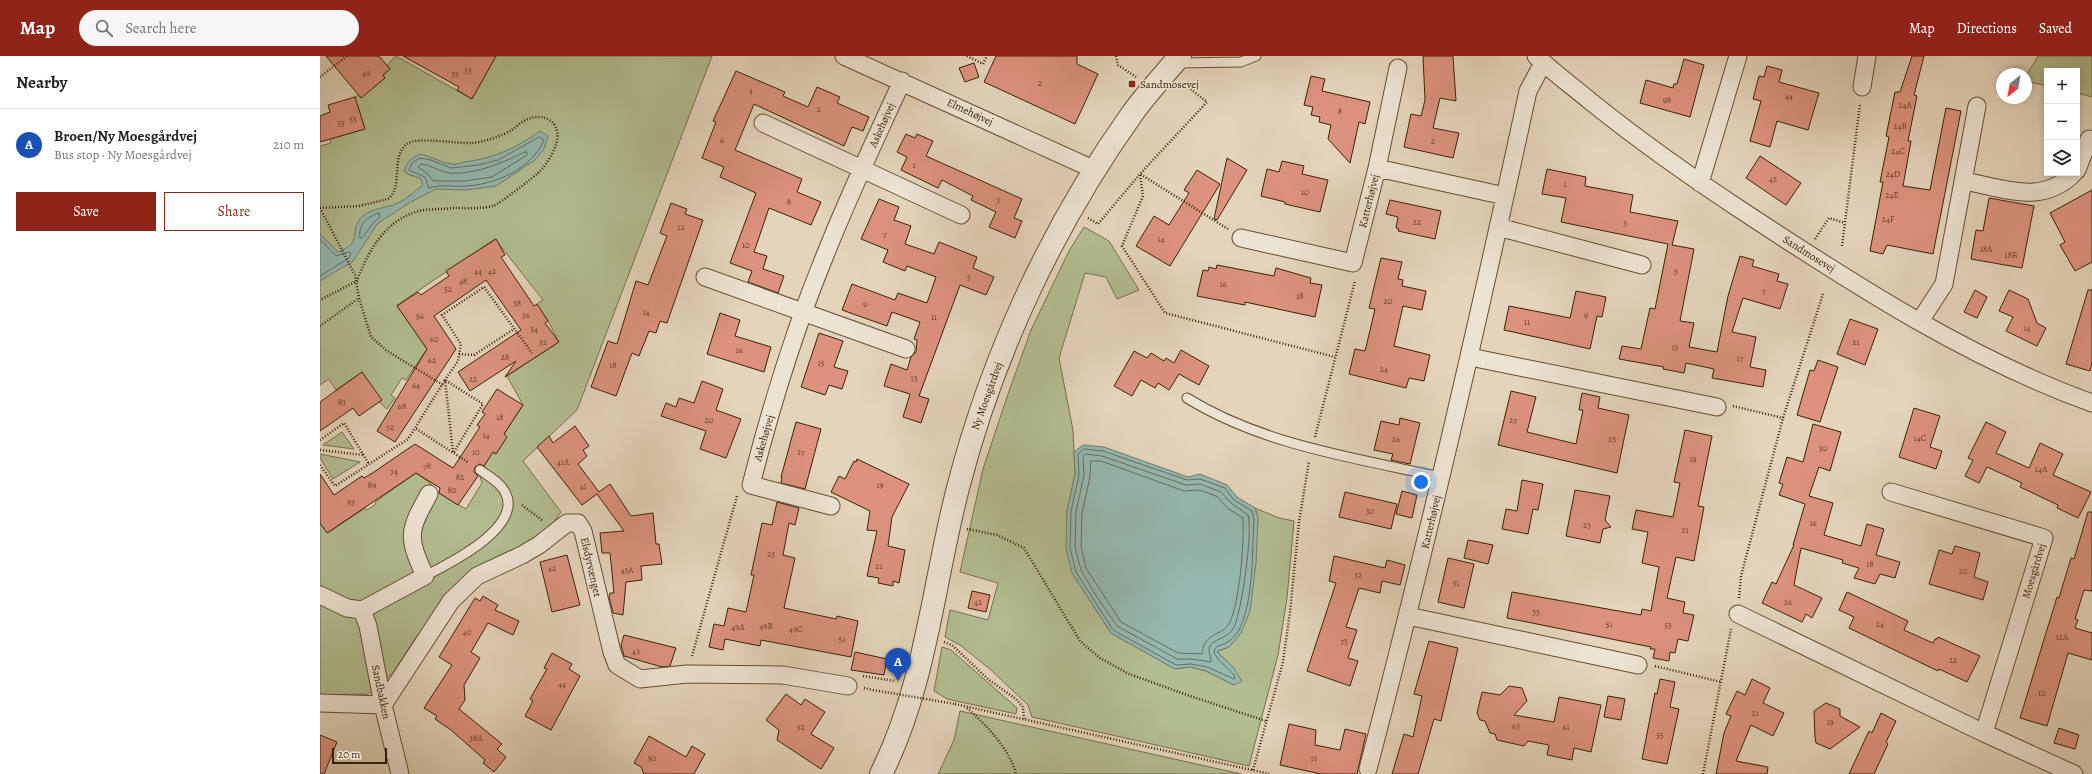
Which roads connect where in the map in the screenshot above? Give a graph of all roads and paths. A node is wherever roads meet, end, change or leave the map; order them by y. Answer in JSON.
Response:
{"nodes":[{"id":1,"x":347,"y":56,"type":"edge"},
{"id":2,"x":845,"y":56,"type":"edge"},
{"id":3,"x":967,"y":56,"type":"edge"},
{"id":4,"x":987,"y":56,"type":"edge"},
{"id":5,"x":1116,"y":56,"type":"edge"},
{"id":6,"x":1256,"y":56,"type":"edge"},
{"id":7,"x":1738,"y":56,"type":"edge"},
{"id":8,"x":1867,"y":56,"type":"edge"},
{"id":9,"x":1539,"y":60,"type":"edge"},
{"id":10,"x":1174,"y":63,"type":"edge"},
{"id":11,"x":1118,"y":65,"type":"dead end"},
{"id":12,"x":1398,"y":68,"type":"dead end"},
{"id":13,"x":320,"y":77,"type":"edge"},
{"id":14,"x":902,"y":81,"type":"junction"},
{"id":15,"x":1862,"y":87,"type":"joint"},
{"id":16,"x":1977,"y":106,"type":"dead end"},
{"id":17,"x":763,"y":123,"type":"dead end"},
{"id":18,"x":2090,"y":139,"type":"dead end"},
{"id":19,"x":2080,"y":163,"type":"edge"},
{"id":20,"x":1377,"y":168,"type":"junction"},
{"id":21,"x":862,"y":169,"type":"junction"},
{"id":22,"x":1095,"y":170,"type":"junction"},
{"id":23,"x":1140,"y":174,"type":"junction"},
{"id":24,"x":2071,"y":176,"type":"edge"},
{"id":25,"x":1964,"y":181,"type":"junction"},
{"id":26,"x":1700,"y":183,"type":"junction"},
{"id":27,"x":1505,"y":196,"type":"junction"},
{"id":28,"x":320,"y":208,"type":"edge"},
{"id":29,"x":1072,"y":209,"type":"junction"},
{"id":30,"x":961,"y":215,"type":"dead end"},
{"id":31,"x":1845,"y":223,"type":"junction"},
{"id":32,"x":1498,"y":228,"type":"junction"},
{"id":33,"x":1241,"y":238,"type":"joint"},
{"id":34,"x":1842,"y":246,"type":"dead end"},
{"id":35,"x":1806,"y":253,"type":"junction"},
{"id":36,"x":1353,"y":263,"type":"junction"},
{"id":37,"x":1642,"y":265,"type":"dead end"},
{"id":38,"x":705,"y":277,"type":"dead end"},
{"id":39,"x":357,"y":281,"type":"junction"},
{"id":40,"x":1824,"y":294,"type":"dead end"},
{"id":41,"x":359,"y":298,"type":"junction"},
{"id":42,"x":320,"y":300,"type":"edge"},
{"id":43,"x":803,"y":312,"type":"junction"},
{"id":44,"x":1920,"y":321,"type":"junction"},
{"id":45,"x":320,"y":326,"type":"edge"},
{"id":46,"x":514,"y":329,"type":"junction"},
{"id":47,"x":906,"y":349,"type":"dead end"},
{"id":48,"x":532,"y":353,"type":"dead end"},
{"id":49,"x":459,"y":354,"type":"junction"},
{"id":50,"x":1335,"y":357,"type":"junction"},
{"id":51,"x":1470,"y":357,"type":"junction"},
{"id":52,"x":446,"y":380,"type":"junction"},
{"id":53,"x":443,"y":385,"type":"junction"},
{"id":54,"x":1187,"y":398,"type":"dead end"},
{"id":55,"x":2092,"y":403,"type":"edge"},
{"id":56,"x":1717,"y":407,"type":"joint"},
{"id":57,"x":1783,"y":418,"type":"junction"},
{"id":58,"x":416,"y":428,"type":"junction"},
{"id":59,"x":320,"y":440,"type":"edge"},
{"id":60,"x":1312,"y":449,"type":"junction"},
{"id":61,"x":320,"y":450,"type":"edge"},
{"id":62,"x":453,"y":452,"type":"junction"},
{"id":63,"x":364,"y":455,"type":"junction"},
{"id":64,"x":369,"y":464,"type":"junction"},
{"id":65,"x":320,"y":465,"type":"edge"},
{"id":66,"x":480,"y":470,"type":"joint"},
{"id":67,"x":1441,"y":477,"type":"junction"},
{"id":68,"x":751,"y":485,"type":"junction"},
{"id":69,"x":1891,"y":492,"type":"dead end"},
{"id":70,"x":429,"y":494,"type":"dead end"},
{"id":71,"x":508,"y":500,"type":"junction"},
{"id":72,"x":831,"y":506,"type":"dead end"},
{"id":73,"x":950,"y":526,"type":"junction"},
{"id":74,"x":555,"y":533,"type":"junction"},
{"id":75,"x":425,"y":576,"type":"junction"},
{"id":76,"x":320,"y":591,"type":"edge"},
{"id":77,"x":362,"y":610,"type":"junction"},
{"id":78,"x":1738,"y":614,"type":"junction"},
{"id":79,"x":1408,"y":616,"type":"junction"},
{"id":80,"x":944,"y":642,"type":"dead end"},
{"id":81,"x":1638,"y":665,"type":"joint"},
{"id":82,"x":686,"y":674,"type":"junction"},
{"id":83,"x":1720,"y":682,"type":"junction"},
{"id":84,"x":916,"y":684,"type":"junction"},
{"id":85,"x":857,"y":685,"type":"junction"},
{"id":86,"x":320,"y":703,"type":"edge"},
{"id":87,"x":383,"y":705,"type":"junction"},
{"id":88,"x":966,"y":707,"type":"junction"},
{"id":89,"x":1024,"y":719,"type":"junction"},
{"id":90,"x":1266,"y":720,"type":"junction"},
{"id":91,"x":1984,"y":733,"type":"junction"},
{"id":92,"x":1253,"y":770,"type":"junction"},
{"id":93,"x":1368,"y":770,"type":"dead end"},
{"id":94,"x":400,"y":774,"type":"edge"},
{"id":95,"x":881,"y":774,"type":"edge"},
{"id":96,"x":1016,"y":774,"type":"edge"},
{"id":97,"x":1270,"y":774,"type":"edge"},
{"id":98,"x":1703,"y":774,"type":"edge"},
{"id":99,"x":2074,"y":774,"type":"edge"}],
"edges":[{"from":1,"to":13,"type":"path"},
{"from":2,"to":14,"type":"street","name":"Elmehøjvej"},
{"from":3,"to":4,"type":"path"},
{"from":5,"to":11,"type":"path"},
{"from":6,"to":10,"type":"lane"},
{"from":7,"to":26,"type":"street"},
{"from":8,"to":15,"type":"street"},
{"from":9,"to":26,"type":"street","name":"Sandmosevej"},
{"from":9,"to":27,"type":"street","name":"Katterhøjvej"},
{"from":10,"to":22,"type":"street","name":"Ny Moesgårdvej"},
{"from":10,"to":23,"type":"path"},
{"from":12,"to":20,"type":"street","name":"Katterhøjvej"},
{"from":14,"to":21,"type":"street","name":"Askehøjvej"},
{"from":14,"to":22,"type":"street","name":"Elmehøjvej"},
{"from":15,"to":31,"type":"path"},
{"from":16,"to":25,"type":"street"},
{"from":17,"to":21,"type":"street"},
{"from":18,"to":19,"type":"street"},
{"from":20,"to":27,"type":"street","name":"Katterhøjvej"},
{"from":20,"to":36,"type":"street","name":"Katterhøjvej"},
{"from":21,"to":30,"type":"street"},
{"from":21,"to":43,"type":"street","name":"Askehøjvej"},
{"from":22,"to":29,"type":"street","name":"Ny Moesgårdvej"},
{"from":23,"to":29,"type":"path"},
{"from":23,"to":33,"type":"path"},
{"from":23,"to":50,"type":"path"},
{"from":24,"to":25,"type":"street"},
{"from":25,"to":44,"type":"street"},
{"from":26,"to":35,"type":"street","name":"Sandmosevej"},
{"from":27,"to":32,"type":"street","name":"Katterhøjvej"},
{"from":28,"to":39,"type":"path"},
{"from":28,"to":39,"type":"path"},
{"from":29,"to":73,"type":"street","name":"Ny Moesgårdvej"},
{"from":31,"to":34,"type":"path"},
{"from":31,"to":35,"type":"path"},
{"from":32,"to":37,"type":"street"},
{"from":32,"to":51,"type":"street","name":"Katterhøjvej"},
{"from":33,"to":36,"type":"street"},
{"from":35,"to":44,"type":"street","name":"Sandmosevej"},
{"from":36,"to":50,"type":"path"},
{"from":38,"to":43,"type":"street"},
{"from":39,"to":41,"type":"path"},
{"from":39,"to":42,"type":"path"},
{"from":40,"to":57,"type":"path"},
{"from":41,"to":45,"type":"path"},
{"from":41,"to":53,"type":"path"},
{"from":43,"to":47,"type":"street"},
{"from":43,"to":68,"type":"street","name":"Askehøjvej"},
{"from":44,"to":55,"type":"street","name":"Sandmosevej"},
{"from":46,"to":48,"type":"path"},
{"from":46,"to":49,"type":"path"},
{"from":46,"to":49,"type":"path"},
{"from":49,"to":52,"type":"path"},
{"from":50,"to":60,"type":"path"},
{"from":51,"to":56,"type":"street"},
{"from":51,"to":67,"type":"street","name":"Katterhøjvej"},
{"from":52,"to":53,"type":"path"},
{"from":52,"to":62,"type":"path"},
{"from":52,"to":62,"type":"path"},
{"from":53,"to":58,"type":"path"},
{"from":54,"to":60,"type":"lane"},
{"from":56,"to":57,"type":"path"},
{"from":57,"to":78,"type":"path"},
{"from":58,"to":62,"type":"path"},
{"from":58,"to":64,"type":"path"},
{"from":59,"to":63,"type":"path"},
{"from":60,"to":67,"type":"lane"},
{"from":60,"to":90,"type":"path"},
{"from":61,"to":63,"type":"path"},
{"from":62,"to":66,"type":"path"},
{"from":63,"to":64,"type":"path"},
{"from":64,"to":65,"type":"path"},
{"from":66,"to":71,"type":"lane"},
{"from":67,"to":79,"type":"street","name":"Katterhøjvej"},
{"from":68,"to":72,"type":"street"},
{"from":68,"to":82,"type":"path"},
{"from":69,"to":91,"type":"street","name":"Moesgårdvej"},
{"from":70,"to":75,"type":"street"},
{"from":71,"to":74,"type":"path"},
{"from":71,"to":75,"type":"lane"},
{"from":73,"to":84,"type":"street","name":"Ny Moesgårdvej"},
{"from":73,"to":90,"type":"path"},
{"from":74,"to":82,"type":"street","name":"Elsdyrvænget"},
{"from":74,"to":87,"type":"street","name":"Elsdyrvænget"},
{"from":75,"to":77,"type":"street"},
{"from":76,"to":77,"type":"street"},
{"from":77,"to":87,"type":"street","name":"Sandbakken"},
{"from":78,"to":83,"type":"path"},
{"from":78,"to":91,"type":"street"},
{"from":79,"to":81,"type":"street"},
{"from":79,"to":93,"type":"street","name":"Katterhøjvej"},
{"from":80,"to":89,"type":"path"},
{"from":81,"to":83,"type":"path"},
{"from":82,"to":85,"type":"street","name":"Elsdyrvænget"},
{"from":83,"to":98,"type":"path"},
{"from":84,"to":85,"type":"path"},
{"from":84,"to":95,"type":"street","name":"Ny Moesgårdvej"},
{"from":85,"to":88,"type":"path","bridge":true},
{"from":86,"to":87,"type":"street"},
{"from":87,"to":94,"type":"street","name":"Sandbakken"},
{"from":88,"to":89,"type":"path"},
{"from":88,"to":96,"type":"path"},
{"from":89,"to":92,"type":"path"},
{"from":90,"to":92,"type":"path"},
{"from":91,"to":99,"type":"street"},
{"from":92,"to":97,"type":"path"}]}
